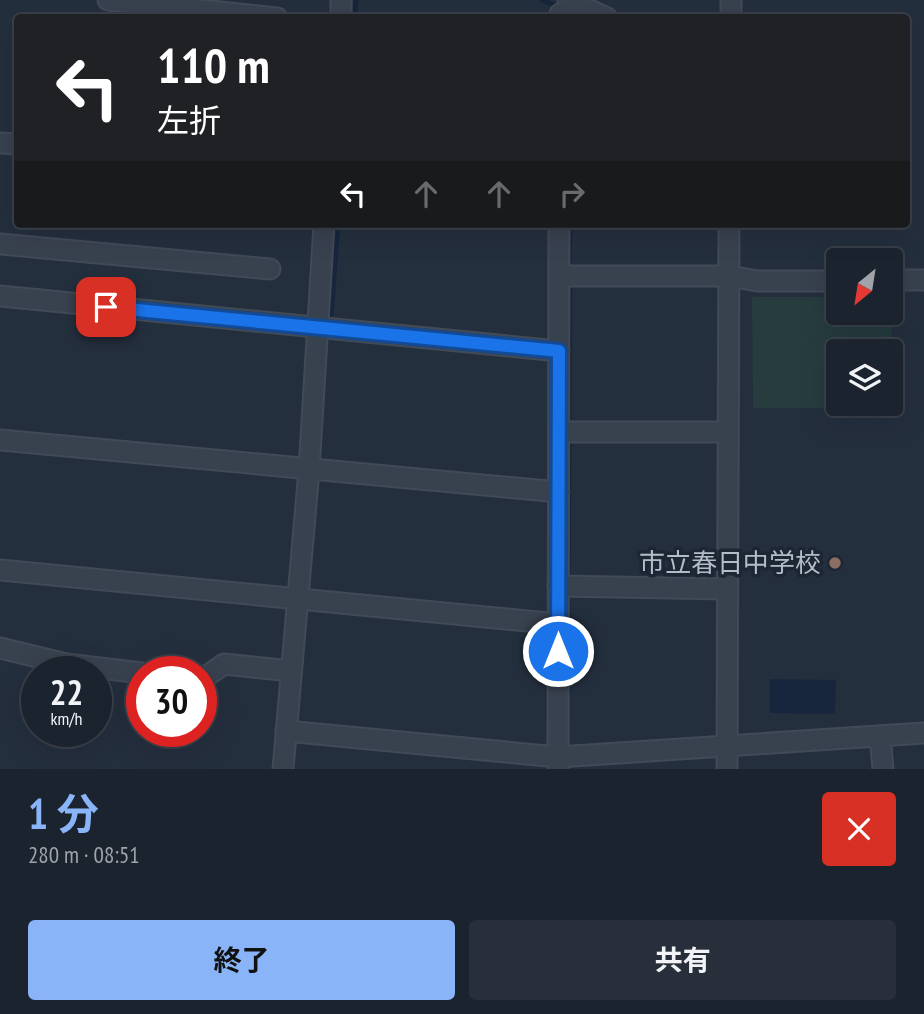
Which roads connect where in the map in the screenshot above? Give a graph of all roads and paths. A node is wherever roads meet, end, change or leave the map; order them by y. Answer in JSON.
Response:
{"nodes":[{"id":1,"x":108,"y":0,"type":"edge"},
{"id":2,"x":563,"y":10,"type":"edge"},
{"id":3,"x":240,"y":14,"type":"edge"},
{"id":4,"x":585,"y":14,"type":"edge"},
{"id":5,"x":324,"y":228,"type":"edge"},
{"id":6,"x":559,"y":228,"type":"edge"},
{"id":7,"x":729,"y":228,"type":"edge"},
{"id":8,"x":0,"y":244,"type":"edge"},
{"id":9,"x":270,"y":269,"type":"dead end"},
{"id":10,"x":559,"y":276,"type":"junction"},
{"id":11,"x":729,"y":276,"type":"junction"},
{"id":12,"x":903,"y":280,"type":"edge"},
{"id":13,"x":924,"y":280,"type":"edge"},
{"id":14,"x":826,"y":281,"type":"edge"},
{"id":15,"x":0,"y":296,"type":"edge"},
{"id":16,"x":317,"y":327,"type":"junction"},
{"id":17,"x":559,"y":351,"type":"junction"},
{"id":18,"x":559,"y":432,"type":"junction"},
{"id":19,"x":728,"y":432,"type":"junction"},
{"id":20,"x":0,"y":440,"type":"edge"},
{"id":21,"x":309,"y":470,"type":"junction"},
{"id":22,"x":559,"y":492,"type":"junction"},
{"id":23,"x":0,"y":570,"type":"edge"},
{"id":24,"x":558,"y":586,"type":"junction"},
{"id":25,"x":727,"y":589,"type":"junction"},
{"id":26,"x":297,"y":599,"type":"junction"},
{"id":27,"x":558,"y":624,"type":"junction"},
{"id":28,"x":0,"y":648,"type":"edge"},
{"id":29,"x":217,"y":669,"type":"edge"},
{"id":30,"x":126,"y":671,"type":"edge"},
{"id":31,"x":291,"y":671,"type":"junction"},
{"id":32,"x":286,"y":730,"type":"junction"},
{"id":33,"x":924,"y":733,"type":"edge"},
{"id":34,"x":880,"y":736,"type":"junction"},
{"id":35,"x":727,"y":747,"type":"junction"},
{"id":36,"x":558,"y":763,"type":"edge"},
{"id":37,"x":283,"y":769,"type":"edge"},
{"id":38,"x":727,"y":769,"type":"edge"},
{"id":39,"x":883,"y":769,"type":"edge"}],
"edges":[{"from":1,"to":3,"type":"street"},
{"from":2,"to":4,"type":"street"},
{"from":5,"to":16,"type":"street"},
{"from":6,"to":10,"type":"street"},
{"from":7,"to":11,"type":"street"},
{"from":8,"to":9,"type":"street"},
{"from":10,"to":11,"type":"street"},
{"from":10,"to":17,"type":"street"},
{"from":11,"to":14,"type":"street"},
{"from":11,"to":19,"type":"street"},
{"from":12,"to":13,"type":"street"},
{"from":15,"to":16,"type":"street"},
{"from":16,"to":17,"type":"street"},
{"from":16,"to":21,"type":"street"},
{"from":17,"to":18,"type":"street"},
{"from":18,"to":19,"type":"street"},
{"from":18,"to":22,"type":"street"},
{"from":19,"to":25,"type":"street"},
{"from":20,"to":21,"type":"street"},
{"from":21,"to":22,"type":"street"},
{"from":21,"to":26,"type":"street"},
{"from":22,"to":24,"type":"street"},
{"from":23,"to":26,"type":"street"},
{"from":24,"to":25,"type":"street"},
{"from":24,"to":27,"type":"street"},
{"from":25,"to":35,"type":"street"},
{"from":26,"to":27,"type":"street"},
{"from":26,"to":31,"type":"street"},
{"from":27,"to":36,"type":"street"},
{"from":28,"to":30,"type":"street"},
{"from":29,"to":31,"type":"street"},
{"from":31,"to":32,"type":"street"},
{"from":32,"to":36,"type":"street"},
{"from":32,"to":37,"type":"street"},
{"from":33,"to":34,"type":"street"},
{"from":34,"to":35,"type":"street"},
{"from":34,"to":39,"type":"street"},
{"from":35,"to":36,"type":"street"},
{"from":35,"to":38,"type":"street"}]}
